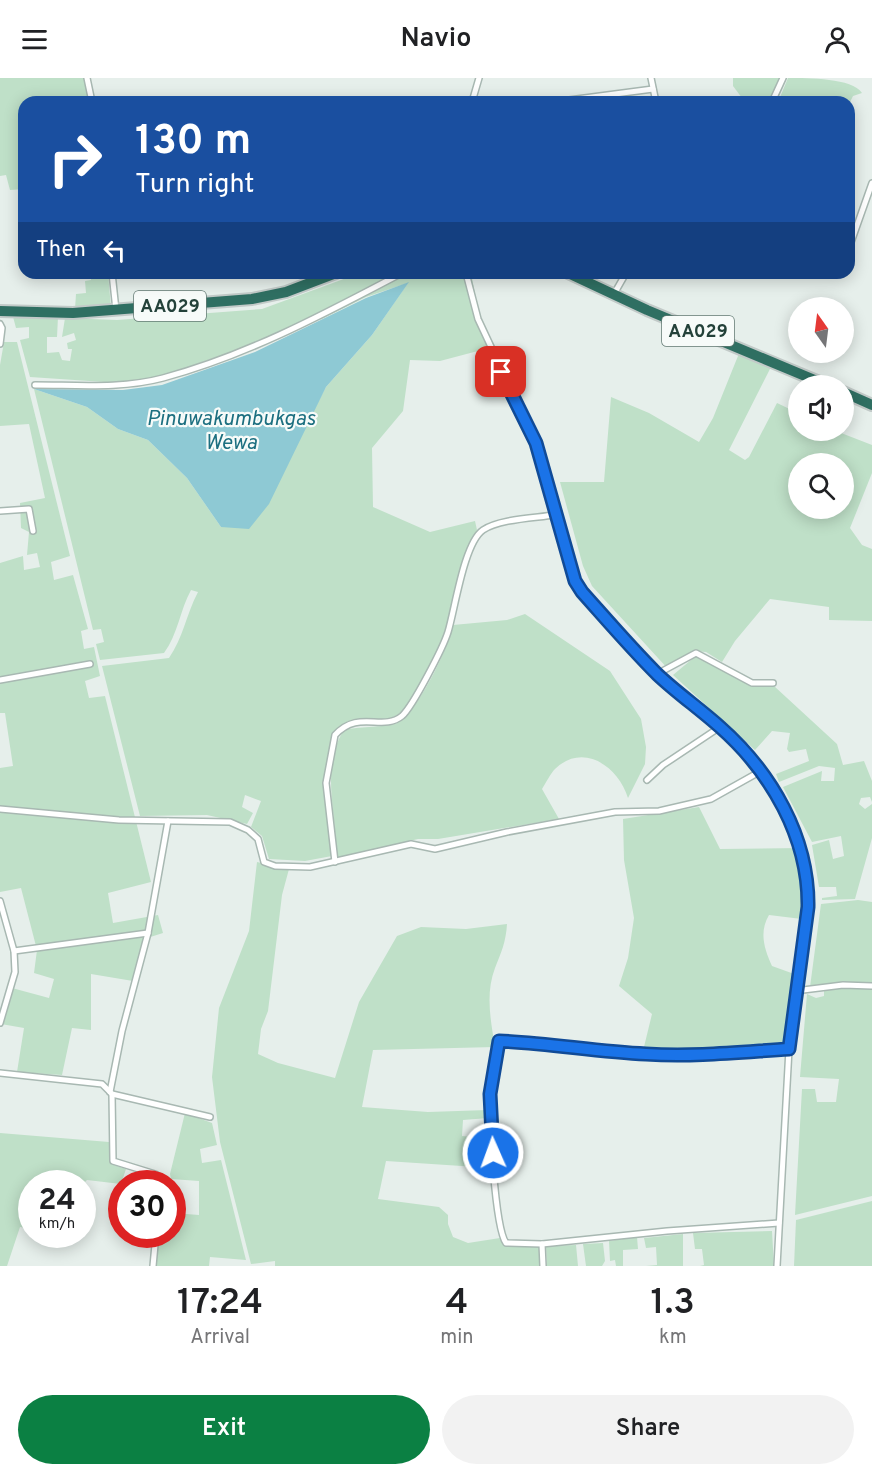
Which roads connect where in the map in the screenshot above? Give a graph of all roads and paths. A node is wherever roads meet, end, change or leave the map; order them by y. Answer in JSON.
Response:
{"nodes":[{"id":1,"x":87,"y":78,"type":"edge"},
{"id":2,"x":479,"y":78,"type":"edge"},
{"id":3,"x":651,"y":78,"type":"edge"},
{"id":4,"x":783,"y":78,"type":"edge"},
{"id":5,"x":653,"y":89,"type":"junction"},
{"id":6,"x":91,"y":96,"type":"edge"},
{"id":7,"x":474,"y":96,"type":"edge"},
{"id":8,"x":600,"y":96,"type":"edge"},
{"id":9,"x":655,"y":96,"type":"edge"},
{"id":10,"x":775,"y":96,"type":"edge"},
{"id":11,"x":872,"y":183,"type":"edge"},
{"id":12,"x":855,"y":231,"type":"edge"},
{"id":13,"x":113,"y":279,"type":"edge"},
{"id":14,"x":320,"y":279,"type":"edge"},
{"id":15,"x":390,"y":279,"type":"edge"},
{"id":16,"x":468,"y":279,"type":"edge"},
{"id":17,"x":581,"y":279,"type":"edge"},
{"id":18,"x":623,"y":279,"type":"edge"},
{"id":19,"x":614,"y":294,"type":"junction"},
{"id":20,"x":0,"y":310,"type":"edge"},
{"id":21,"x":116,"y":311,"type":"junction"},
{"id":22,"x":0,"y":324,"type":"edge"},
{"id":23,"x":0,"y":344,"type":"edge"},
{"id":24,"x":803,"y":375,"type":"edge"},
{"id":25,"x":35,"y":385,"type":"dead end"},
{"id":26,"x":854,"y":397,"type":"edge"},
{"id":27,"x":872,"y":405,"type":"edge"},
{"id":28,"x":0,"y":511,"type":"edge"},
{"id":29,"x":554,"y":515,"type":"junction"},
{"id":30,"x":33,"y":531,"type":"dead end"},
{"id":31,"x":90,"y":664,"type":"dead end"},
{"id":32,"x":657,"y":674,"type":"junction"},
{"id":33,"x":0,"y":680,"type":"edge"},
{"id":34,"x":773,"y":683,"type":"dead end"},
{"id":35,"x":720,"y":727,"type":"junction"},
{"id":36,"x":761,"y":771,"type":"junction"},
{"id":37,"x":647,"y":780,"type":"dead end"},
{"id":38,"x":0,"y":809,"type":"edge"},
{"id":39,"x":168,"y":821,"type":"junction"},
{"id":40,"x":335,"y":862,"type":"junction"},
{"id":41,"x":0,"y":901,"type":"edge"},
{"id":42,"x":148,"y":933,"type":"junction"},
{"id":43,"x":14,"y":951,"type":"junction"},
{"id":44,"x":872,"y":986,"type":"edge"},
{"id":45,"x":795,"y":991,"type":"junction"},
{"id":46,"x":0,"y":1023,"type":"edge"},
{"id":47,"x":789,"y":1049,"type":"junction"},
{"id":48,"x":0,"y":1073,"type":"edge"},
{"id":49,"x":111,"y":1093,"type":"junction"},
{"id":50,"x":210,"y":1117,"type":"dead end"},
{"id":51,"x":138,"y":1170,"type":"edge"},
{"id":52,"x":780,"y":1223,"type":"junction"},
{"id":53,"x":542,"y":1244,"type":"junction"},
{"id":54,"x":155,"y":1248,"type":"edge"},
{"id":55,"x":153,"y":1266,"type":"edge"},
{"id":56,"x":543,"y":1266,"type":"edge"},
{"id":57,"x":777,"y":1266,"type":"edge"}],
"edges":[{"from":1,"to":6,"type":"street"},
{"from":2,"to":7,"type":"street"},
{"from":3,"to":5,"type":"street"},
{"from":4,"to":10,"type":"street"},
{"from":5,"to":8,"type":"street"},
{"from":5,"to":9,"type":"street"},
{"from":11,"to":12,"type":"street"},
{"from":13,"to":21,"type":"street"},
{"from":14,"to":21,"type":"highway","number":"AA029"},
{"from":15,"to":25,"type":"street"},
{"from":16,"to":29,"type":"street"},
{"from":17,"to":19,"type":"highway","number":"AA029"},
{"from":18,"to":19,"type":"street"},
{"from":19,"to":24,"type":"highway","number":"AA029"},
{"from":20,"to":21,"type":"highway","number":"AA029"},
{"from":22,"to":23,"type":"street"},
{"from":26,"to":27,"type":"highway"},
{"from":28,"to":30,"type":"street"},
{"from":29,"to":32,"type":"street"},
{"from":29,"to":40,"type":"street"},
{"from":31,"to":33,"type":"street"},
{"from":32,"to":34,"type":"street"},
{"from":32,"to":35,"type":"street"},
{"from":35,"to":36,"type":"street"},
{"from":35,"to":37,"type":"street"},
{"from":36,"to":40,"type":"street"},
{"from":36,"to":45,"type":"street"},
{"from":38,"to":39,"type":"street"},
{"from":39,"to":40,"type":"street"},
{"from":39,"to":42,"type":"street"},
{"from":41,"to":43,"type":"street"},
{"from":42,"to":43,"type":"street"},
{"from":42,"to":49,"type":"street"},
{"from":43,"to":46,"type":"street"},
{"from":44,"to":45,"type":"street"},
{"from":45,"to":47,"type":"street"},
{"from":47,"to":52,"type":"street"},
{"from":47,"to":53,"type":"street"},
{"from":48,"to":49,"type":"street"},
{"from":49,"to":50,"type":"street"},
{"from":49,"to":51,"type":"street"},
{"from":52,"to":53,"type":"street"},
{"from":52,"to":57,"type":"street"},
{"from":53,"to":56,"type":"street"},
{"from":54,"to":55,"type":"street"}]}
